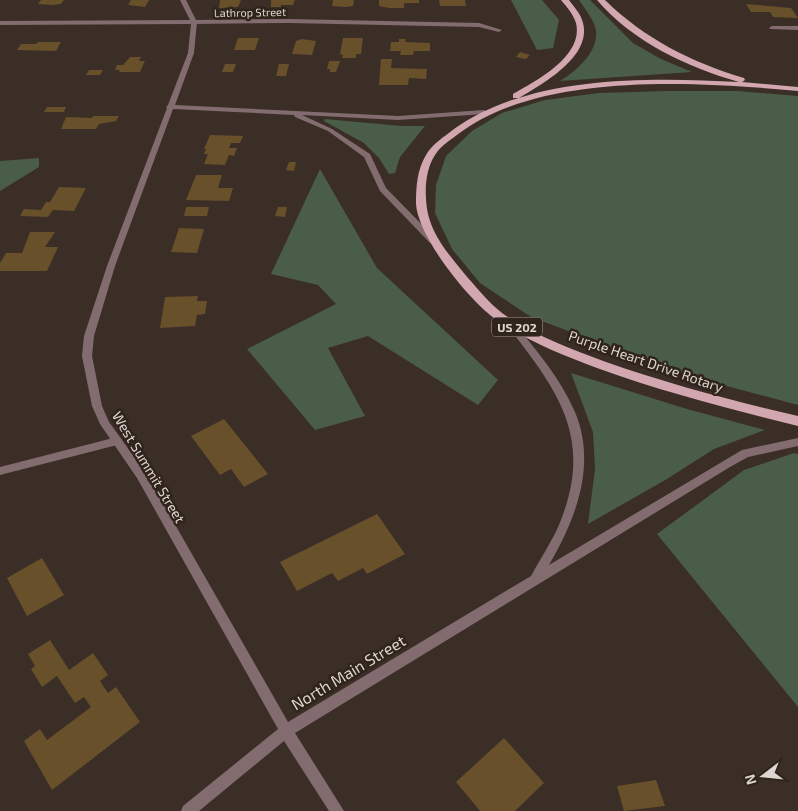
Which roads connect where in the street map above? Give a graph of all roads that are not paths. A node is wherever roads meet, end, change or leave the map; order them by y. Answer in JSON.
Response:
{"nodes":[{"id":1,"x":183,"y":0,"type":"edge"},
{"id":2,"x":565,"y":0,"type":"edge"},
{"id":3,"x":601,"y":0,"type":"edge"},
{"id":4,"x":194,"y":22,"type":"junction"},
{"id":5,"x":0,"y":23,"type":"edge"},
{"id":6,"x":772,"y":28,"type":"dead end"},
{"id":7,"x":798,"y":28,"type":"edge"},
{"id":8,"x":499,"y":30,"type":"dead end"},
{"id":9,"x":770,"y":86,"type":"junction"},
{"id":10,"x":798,"y":89,"type":"edge"},
{"id":11,"x":498,"y":106,"type":"junction"},
{"id":12,"x":169,"y":107,"type":"junction"},
{"id":13,"x":484,"y":112,"type":"junction"},
{"id":14,"x":289,"y":113,"type":"junction"},
{"id":15,"x":433,"y":241,"type":"junction"},
{"id":16,"x":508,"y":322,"type":"junction"},
{"id":17,"x":798,"y":421,"type":"edge"},
{"id":18,"x":117,"y":441,"type":"junction"},
{"id":19,"x":798,"y":442,"type":"edge"},
{"id":20,"x":0,"y":471,"type":"edge"},
{"id":21,"x":536,"y":578,"type":"junction"},
{"id":22,"x":286,"y":731,"type":"junction"},
{"id":23,"x":188,"y":811,"type":"edge"},
{"id":24,"x":336,"y":811,"type":"edge"}],
"edges":[{"from":1,"to":4,"type":"street"},
{"from":2,"to":11,"type":"main road","number":"US 202"},
{"from":3,"to":9,"type":"main road"},
{"from":4,"to":5,"type":"street","name":"Lathrop Street"},
{"from":4,"to":8,"type":"street","name":"Lathrop Street"},
{"from":4,"to":12,"type":"street","name":"West Summit Street"},
{"from":6,"to":7,"type":"street"},
{"from":9,"to":10,"type":"main road","name":"Purple Heart Drive Rotary"},
{"from":9,"to":11,"type":"main road","name":"Purple Heart Drive Rotary"},
{"from":11,"to":13,"type":"main road","name":"Purple Heart Drive Rotary","number":"US 202"},
{"from":12,"to":14,"type":"street"},
{"from":12,"to":18,"type":"street","name":"West Summit Street"},
{"from":13,"to":14,"type":"street"},
{"from":13,"to":15,"type":"main road","name":"Purple Heart Drive Rotary","number":"US 202"},
{"from":14,"to":15,"type":"street"},
{"from":15,"to":16,"type":"main road","name":"Purple Heart Drive Rotary","number":"US 202"},
{"from":16,"to":17,"type":"main road","name":"Purple Heart Drive Rotary","number":"US 202"},
{"from":16,"to":21,"type":"street"},
{"from":18,"to":20,"type":"street"},
{"from":18,"to":22,"type":"street","name":"West Summit Street"},
{"from":19,"to":21,"type":"street","name":"North Main Street"},
{"from":21,"to":22,"type":"street","name":"North Main Street"},
{"from":22,"to":23,"type":"street","name":"North Main Street"},
{"from":22,"to":24,"type":"street","name":"West Summit Street"}]}
